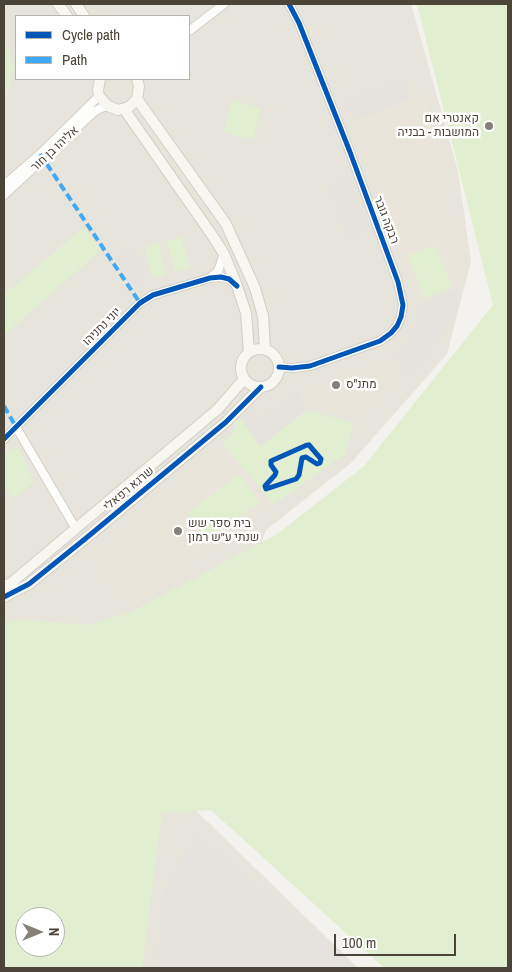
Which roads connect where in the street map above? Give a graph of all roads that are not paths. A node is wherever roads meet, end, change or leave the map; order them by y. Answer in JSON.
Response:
{"nodes":[{"id":1,"x":58,"y":4,"type":"edge"},
{"id":2,"x":76,"y":4,"type":"edge"},
{"id":3,"x":224,"y":4,"type":"edge"},
{"id":4,"x":289,"y":4,"type":"edge"},
{"id":5,"x":66,"y":15,"type":"edge"},
{"id":6,"x":83,"y":15,"type":"edge"},
{"id":7,"x":190,"y":30,"type":"edge"},
{"id":8,"x":99,"y":80,"type":"edge"},
{"id":9,"x":137,"y":80,"type":"edge"},
{"id":10,"x":99,"y":96,"type":"junction"},
{"id":11,"x":137,"y":99,"type":"junction"},
{"id":12,"x":108,"y":106,"type":"junction"},
{"id":13,"x":124,"y":109,"type":"junction"},
{"id":14,"x":4,"y":185,"type":"edge"},
{"id":15,"x":4,"y":195,"type":"edge"},
{"id":16,"x":224,"y":254,"type":"junction"},
{"id":17,"x":210,"y":278,"type":"junction"},
{"id":18,"x":237,"y":286,"type":"junction"},
{"id":19,"x":264,"y":349,"type":"junction"},
{"id":20,"x":249,"y":352,"type":"junction"},
{"id":21,"x":279,"y":367,"type":"junction"},
{"id":22,"x":244,"y":379,"type":"junction"},
{"id":23,"x":261,"y":387,"type":"junction"},
{"id":24,"x":16,"y":427,"type":"junction"},
{"id":25,"x":4,"y":439,"type":"edge"},
{"id":26,"x":76,"y":529,"type":"junction"},
{"id":27,"x":4,"y":586,"type":"edge"},
{"id":28,"x":4,"y":596,"type":"edge"}],
"edges":[{"from":1,"to":5,"type":"street"},
{"from":2,"to":6,"type":"street"},
{"from":3,"to":7,"type":"street"},
{"from":4,"to":21,"type":"street","name":"רבקה גובר"},
{"from":8,"to":10,"type":"street"},
{"from":9,"to":11,"type":"street"},
{"from":10,"to":12,"type":"street"},
{"from":10,"to":14,"type":"street","name":"אליהו בן חור"},
{"from":11,"to":13,"type":"street"},
{"from":11,"to":19,"type":"street"},
{"from":12,"to":13,"type":"street"},
{"from":12,"to":15,"type":"street","name":"אליהו בן חור"},
{"from":13,"to":16,"type":"street"},
{"from":16,"to":17,"type":"street"},
{"from":16,"to":18,"type":"street"},
{"from":17,"to":18,"type":"street","name":"יוני נתניהו"},
{"from":17,"to":24,"type":"street","name":"יוני נתניהו"},
{"from":18,"to":20,"type":"street"},
{"from":19,"to":20,"type":"street"},
{"from":19,"to":21,"type":"street"},
{"from":20,"to":22,"type":"street"},
{"from":21,"to":23,"type":"street"},
{"from":22,"to":23,"type":"street"},
{"from":22,"to":26,"type":"street","name":"שרגא רפאלי"},
{"from":23,"to":28,"type":"street","name":"שרגא רפאלי"},
{"from":24,"to":25,"type":"street","name":"יוני נתניהו"},
{"from":24,"to":26,"type":"street"},
{"from":26,"to":27,"type":"street","name":"שרגא רפאלי"}]}
